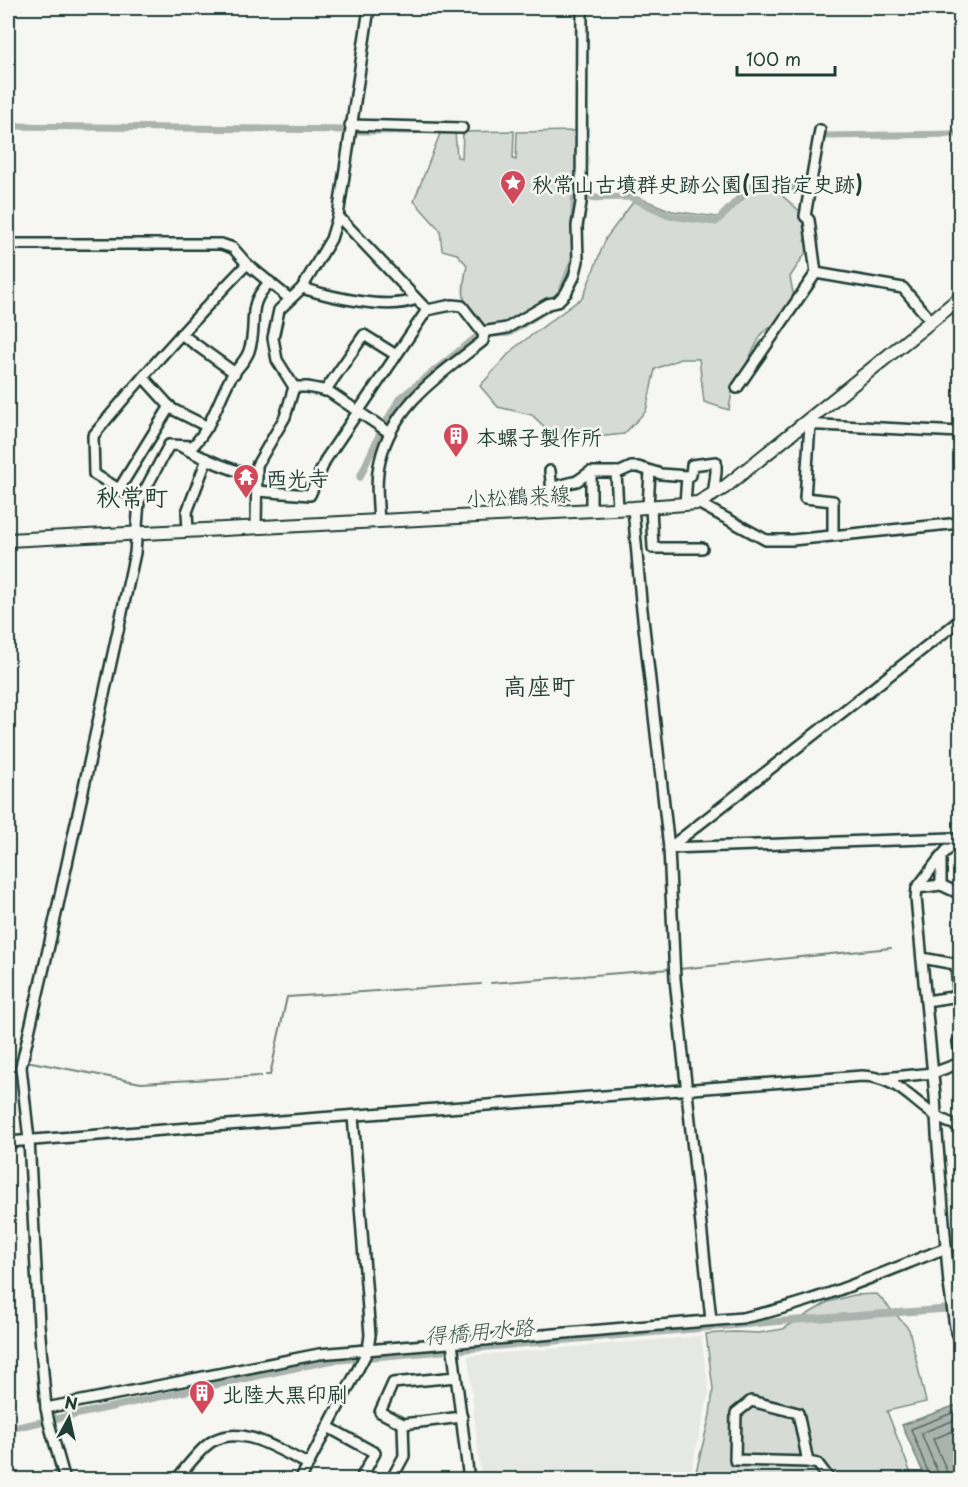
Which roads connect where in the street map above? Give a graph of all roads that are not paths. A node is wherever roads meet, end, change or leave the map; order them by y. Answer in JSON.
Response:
{"nodes":[{"id":1,"x":582,"y":8,"type":"edge"},
{"id":2,"x":369,"y":9,"type":"edge"},
{"id":3,"x":351,"y":125,"type":"junction"},
{"id":4,"x":462,"y":128,"type":"dead end"},
{"id":5,"x":820,"y":130,"type":"dead end"},
{"id":6,"x":338,"y":216,"type":"junction"},
{"id":7,"x":8,"y":244,"type":"edge"},
{"id":8,"x":248,"y":264,"type":"junction"},
{"id":9,"x":816,"y":273,"type":"junction"},
{"id":10,"x":270,"y":282,"type":"junction"},
{"id":11,"x":302,"y":288,"type":"junction"},
{"id":12,"x":290,"y":298,"type":"junction"},
{"id":13,"x":960,"y":298,"type":"edge"},
{"id":14,"x":416,"y":299,"type":"junction"},
{"id":15,"x":427,"y":310,"type":"junction"},
{"id":16,"x":932,"y":322,"type":"junction"},
{"id":17,"x":484,"y":332,"type":"junction"},
{"id":18,"x":181,"y":334,"type":"junction"},
{"id":19,"x":396,"y":356,"type":"junction"},
{"id":20,"x":235,"y":373,"type":"junction"},
{"id":21,"x":143,"y":377,"type":"junction"},
{"id":22,"x":294,"y":387,"type":"junction"},
{"id":23,"x":737,"y":388,"type":"dead end"},
{"id":24,"x":325,"y":391,"type":"junction"},
{"id":25,"x":170,"y":406,"type":"junction"},
{"id":26,"x":358,"y":411,"type":"junction"},
{"id":27,"x":806,"y":424,"type":"junction"},
{"id":28,"x":208,"y":427,"type":"junction"},
{"id":29,"x":960,"y":432,"type":"edge"},
{"id":30,"x":390,"y":433,"type":"junction"},
{"id":31,"x":180,"y":446,"type":"junction"},
{"id":32,"x":207,"y":459,"type":"junction"},
{"id":33,"x":550,"y":471,"type":"dead end"},
{"id":34,"x":650,"y":471,"type":"junction"},
{"id":35,"x":591,"y":472,"type":"junction"},
{"id":36,"x":616,"y":472,"type":"junction"},
{"id":37,"x":687,"y":476,"type":"junction"},
{"id":38,"x":257,"y":477,"type":"junction"},
{"id":39,"x":553,"y":487,"type":"junction"},
{"id":40,"x":119,"y":489,"type":"junction"},
{"id":41,"x":257,"y":491,"type":"junction"},
{"id":42,"x":713,"y":496,"type":"junction"},
{"id":43,"x":139,"y":501,"type":"junction"},
{"id":44,"x":698,"y":503,"type":"junction"},
{"id":45,"x":685,"y":504,"type":"junction"},
{"id":46,"x":650,"y":507,"type":"junction"},
{"id":47,"x":633,"y":508,"type":"junction"},
{"id":48,"x":618,"y":509,"type":"junction"},
{"id":49,"x":591,"y":511,"type":"junction"},
{"id":50,"x":555,"y":513,"type":"junction"},
{"id":51,"x":379,"y":522,"type":"junction"},
{"id":52,"x":960,"y":523,"type":"edge"},
{"id":53,"x":256,"y":528,"type":"junction"},
{"id":54,"x":188,"y":531,"type":"junction"},
{"id":55,"x":138,"y":533,"type":"junction"},
{"id":56,"x":833,"y":535,"type":"junction"},
{"id":57,"x":8,"y":540,"type":"edge"},
{"id":58,"x":702,"y":548,"type":"dead end"},
{"id":59,"x":960,"y":620,"type":"edge"},
{"id":60,"x":960,"y":840,"type":"edge"},
{"id":61,"x":960,"y":845,"type":"edge"},
{"id":62,"x":669,"y":848,"type":"junction"},
{"id":63,"x":941,"y":857,"type":"junction"},
{"id":64,"x":941,"y":885,"type":"junction"},
{"id":65,"x":917,"y":888,"type":"junction"},
{"id":66,"x":960,"y":894,"type":"edge"},
{"id":67,"x":922,"y":958,"type":"junction"},
{"id":68,"x":958,"y":965,"type":"edge"},
{"id":69,"x":959,"y":996,"type":"junction"},
{"id":70,"x":926,"y":1001,"type":"junction"},
{"id":71,"x":960,"y":1016,"type":"edge"},
{"id":72,"x":960,"y":1041,"type":"edge"},
{"id":73,"x":960,"y":1053,"type":"edge"},
{"id":74,"x":960,"y":1062,"type":"edge"},
{"id":75,"x":933,"y":1073,"type":"junction"},
{"id":76,"x":880,"y":1078,"type":"junction"},
{"id":77,"x":686,"y":1089,"type":"junction"},
{"id":78,"x":353,"y":1116,"type":"junction"},
{"id":79,"x":936,"y":1118,"type":"junction"},
{"id":80,"x":960,"y":1126,"type":"edge"},
{"id":81,"x":29,"y":1140,"type":"junction"},
{"id":82,"x":8,"y":1142,"type":"edge"},
{"id":83,"x":946,"y":1248,"type":"junction"},
{"id":84,"x":711,"y":1320,"type":"junction"},
{"id":85,"x":958,"y":1326,"type":"edge"},
{"id":86,"x":960,"y":1340,"type":"edge"},
{"id":87,"x":453,"y":1348,"type":"junction"},
{"id":88,"x":365,"y":1355,"type":"junction"},
{"id":89,"x":456,"y":1377,"type":"junction"},
{"id":90,"x":48,"y":1416,"type":"junction"},
{"id":91,"x":462,"y":1417,"type":"junction"},
{"id":92,"x":403,"y":1424,"type":"junction"},
{"id":93,"x":328,"y":1427,"type":"junction"},
{"id":94,"x":808,"y":1462,"type":"junction"},
{"id":95,"x":308,"y":1464,"type":"junction"},
{"id":96,"x":65,"y":1479,"type":"edge"},
{"id":97,"x":176,"y":1479,"type":"edge"},
{"id":98,"x":300,"y":1479,"type":"edge"},
{"id":99,"x":360,"y":1479,"type":"edge"},
{"id":100,"x":391,"y":1479,"type":"edge"},
{"id":101,"x":469,"y":1479,"type":"edge"},
{"id":102,"x":830,"y":1479,"type":"edge"}],
"edges":[{"from":1,"to":17,"type":"street"},
{"from":2,"to":3,"type":"street"},
{"from":3,"to":4,"type":"street"},
{"from":3,"to":6,"type":"street"},
{"from":5,"to":9,"type":"street"},
{"from":6,"to":11,"type":"street"},
{"from":6,"to":14,"type":"street"},
{"from":7,"to":8,"type":"street"},
{"from":8,"to":10,"type":"street"},
{"from":8,"to":18,"type":"street"},
{"from":9,"to":16,"type":"street"},
{"from":9,"to":23,"type":"street"},
{"from":10,"to":12,"type":"street"},
{"from":10,"to":20,"type":"street"},
{"from":11,"to":12,"type":"street"},
{"from":11,"to":14,"type":"street"},
{"from":12,"to":22,"type":"street"},
{"from":13,"to":16,"type":"main road","name":"小松鶴来線"},
{"from":14,"to":15,"type":"street"},
{"from":15,"to":17,"type":"street"},
{"from":15,"to":19,"type":"street"},
{"from":16,"to":27,"type":"main road","name":"小松鶴来線"},
{"from":17,"to":30,"type":"street"},
{"from":18,"to":20,"type":"street"},
{"from":18,"to":21,"type":"street"},
{"from":19,"to":24,"type":"street"},
{"from":19,"to":26,"type":"street"},
{"from":20,"to":28,"type":"street"},
{"from":21,"to":25,"type":"street"},
{"from":21,"to":40,"type":"street"},
{"from":22,"to":24,"type":"street"},
{"from":22,"to":38,"type":"street"},
{"from":24,"to":26,"type":"street"},
{"from":25,"to":28,"type":"street"},
{"from":25,"to":40,"type":"street"},
{"from":26,"to":30,"type":"street"},
{"from":26,"to":41,"type":"street"},
{"from":27,"to":29,"type":"street"},
{"from":27,"to":42,"type":"main road","name":"小松鶴来線"},
{"from":27,"to":56,"type":"street"},
{"from":28,"to":31,"type":"street"},
{"from":30,"to":51,"type":"street"},
{"from":31,"to":32,"type":"street"},
{"from":31,"to":43,"type":"street"},
{"from":32,"to":38,"type":"street"},
{"from":32,"to":54,"type":"street"},
{"from":33,"to":39,"type":"street"},
{"from":34,"to":36,"type":"street"},
{"from":34,"to":37,"type":"street"},
{"from":34,"to":46,"type":"street"},
{"from":35,"to":36,"type":"street"},
{"from":35,"to":39,"type":"street"},
{"from":35,"to":49,"type":"street"},
{"from":36,"to":48,"type":"street"},
{"from":37,"to":42,"type":"street"},
{"from":37,"to":45,"type":"street"},
{"from":38,"to":41,"type":"street"},
{"from":39,"to":50,"type":"street"},
{"from":40,"to":43,"type":"street"},
{"from":41,"to":53,"type":"street"},
{"from":42,"to":44,"type":"main road","name":"小松鶴来線"},
{"from":43,"to":55,"type":"street"},
{"from":44,"to":45,"type":"main road","name":"小松鶴来線"},
{"from":44,"to":56,"type":"street"},
{"from":45,"to":46,"type":"main road","name":"小松鶴来線"},
{"from":46,"to":47,"type":"main road","name":"小松鶴来線"},
{"from":46,"to":58,"type":"street"},
{"from":47,"to":48,"type":"main road","name":"小松鶴来線"},
{"from":47,"to":62,"type":"street"},
{"from":48,"to":49,"type":"main road","name":"小松鶴来線"},
{"from":49,"to":50,"type":"main road","name":"小松鶴来線"},
{"from":50,"to":51,"type":"main road","name":"小松鶴来線"},
{"from":51,"to":53,"type":"main road","name":"小松鶴来線"},
{"from":52,"to":56,"type":"street"},
{"from":53,"to":54,"type":"main road","name":"小松鶴来線"},
{"from":54,"to":55,"type":"main road","name":"小松鶴来線"},
{"from":55,"to":57,"type":"main road","name":"小松鶴来線"},
{"from":55,"to":81,"type":"street"},
{"from":59,"to":62,"type":"street"},
{"from":60,"to":62,"type":"street"},
{"from":61,"to":63,"type":"street"},
{"from":62,"to":77,"type":"street"},
{"from":63,"to":64,"type":"street"},
{"from":63,"to":65,"type":"street"},
{"from":64,"to":65,"type":"street"},
{"from":64,"to":66,"type":"street"},
{"from":65,"to":67,"type":"street"},
{"from":67,"to":68,"type":"street"},
{"from":67,"to":70,"type":"street"},
{"from":68,"to":69,"type":"street"},
{"from":69,"to":70,"type":"street"},
{"from":69,"to":71,"type":"street"},
{"from":70,"to":75,"type":"street"},
{"from":72,"to":73,"type":"street"},
{"from":74,"to":75,"type":"street"},
{"from":75,"to":76,"type":"street"},
{"from":75,"to":79,"type":"street"},
{"from":76,"to":77,"type":"street"},
{"from":76,"to":79,"type":"street"},
{"from":77,"to":78,"type":"street"},
{"from":77,"to":84,"type":"street"},
{"from":78,"to":81,"type":"street"},
{"from":78,"to":88,"type":"street"},
{"from":79,"to":80,"type":"street"},
{"from":79,"to":83,"type":"street"},
{"from":81,"to":82,"type":"street"},
{"from":81,"to":90,"type":"street"},
{"from":83,"to":84,"type":"street"},
{"from":83,"to":85,"type":"street"},
{"from":84,"to":87,"type":"street"},
{"from":85,"to":86,"type":"street"},
{"from":87,"to":88,"type":"street"},
{"from":87,"to":89,"type":"street"},
{"from":88,"to":90,"type":"street"},
{"from":88,"to":93,"type":"street"},
{"from":89,"to":91,"type":"street"},
{"from":89,"to":92,"type":"street"},
{"from":90,"to":96,"type":"street"},
{"from":91,"to":92,"type":"street"},
{"from":91,"to":101,"type":"street"},
{"from":92,"to":100,"type":"street"},
{"from":93,"to":95,"type":"street"},
{"from":93,"to":99,"type":"street"},
{"from":94,"to":94,"type":"street"},
{"from":94,"to":102,"type":"street"},
{"from":95,"to":97,"type":"street"},
{"from":95,"to":98,"type":"street"}]}
